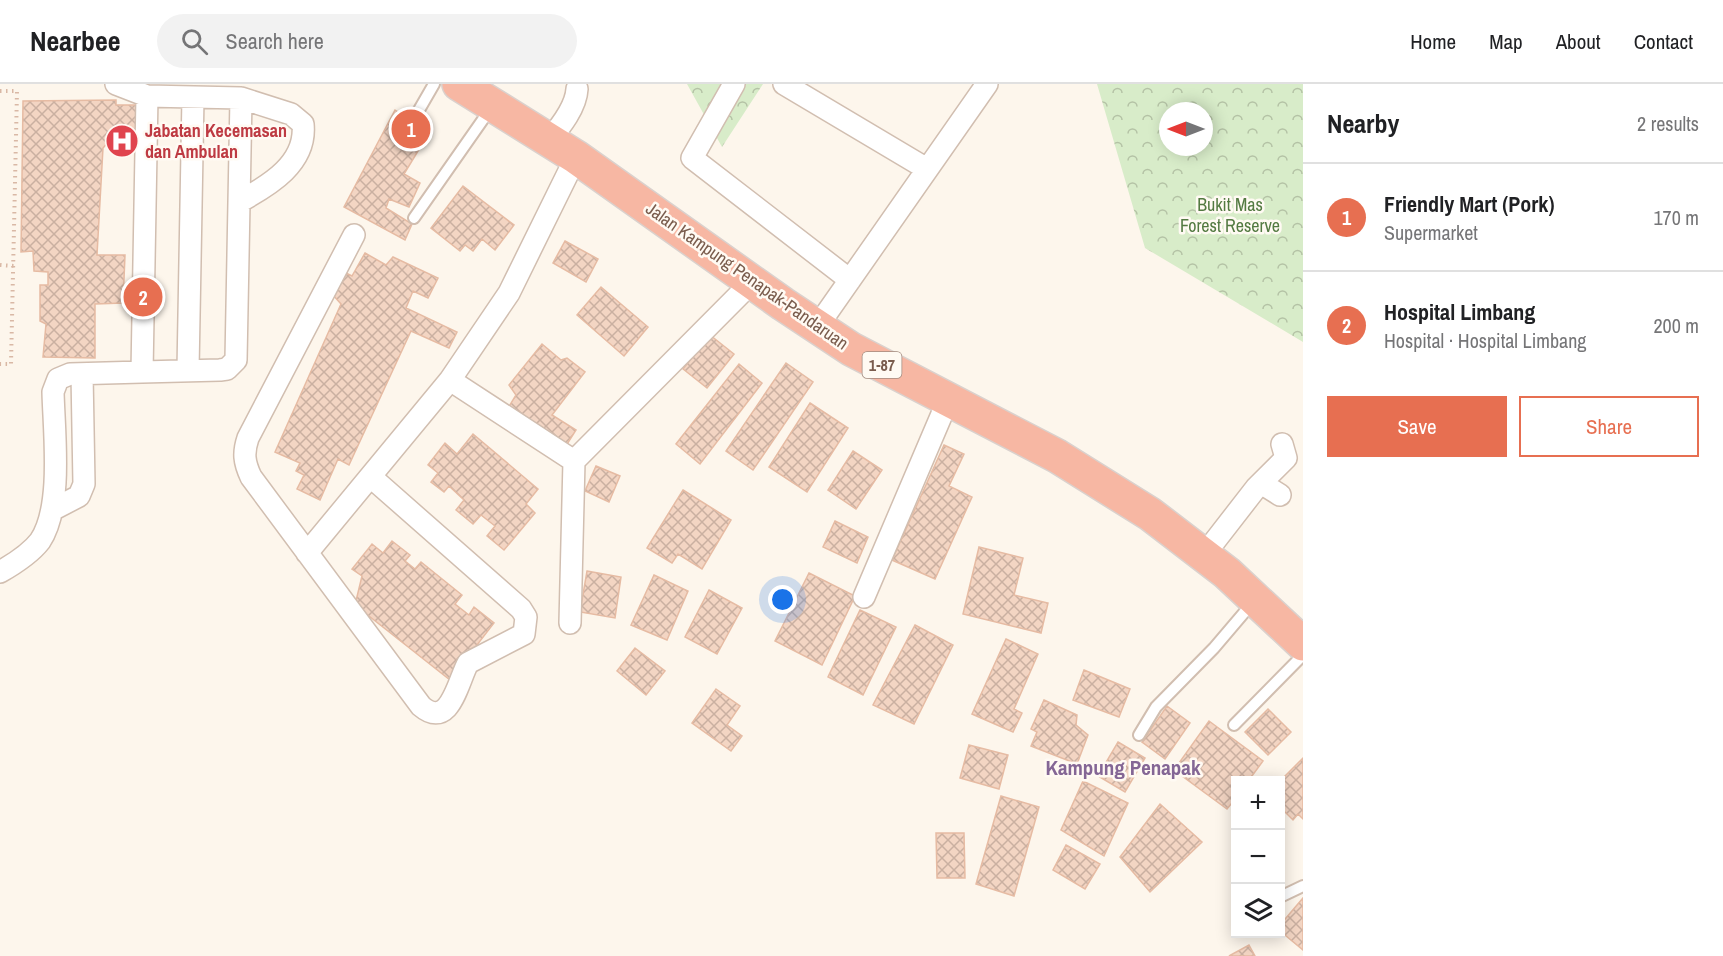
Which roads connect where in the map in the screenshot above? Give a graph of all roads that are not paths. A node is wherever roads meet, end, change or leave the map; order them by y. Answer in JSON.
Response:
{"nodes":[{"id":1,"x":116,"y":84,"type":"edge"},
{"id":2,"x":434,"y":84,"type":"edge"},
{"id":3,"x":459,"y":84,"type":"edge"},
{"id":4,"x":734,"y":84,"type":"edge"},
{"id":5,"x":784,"y":84,"type":"edge"},
{"id":6,"x":987,"y":84,"type":"edge"},
{"id":7,"x":577,"y":89,"type":"dead end"},
{"id":8,"x":153,"y":90,"type":"edge"},
{"id":9,"x":198,"y":91,"type":"edge"},
{"id":10,"x":242,"y":98,"type":"junction"},
{"id":11,"x":493,"y":105,"type":"junction"},
{"id":12,"x":419,"y":110,"type":"dead end"},
{"id":13,"x":563,"y":148,"type":"junction"},
{"id":14,"x":927,"y":169,"type":"junction"},
{"id":15,"x":239,"y":202,"type":"junction"},
{"id":16,"x":414,"y":218,"type":"dead end"},
{"id":17,"x":354,"y":235,"type":"dead end"},
{"id":18,"x":850,"y":280,"type":"junction"},
{"id":19,"x":752,"y":282,"type":"junction"},
{"id":20,"x":817,"y":327,"type":"junction"},
{"id":21,"x":188,"y":370,"type":"junction"},
{"id":22,"x":142,"y":372,"type":"junction"},
{"id":23,"x":82,"y":374,"type":"junction"},
{"id":24,"x":450,"y":380,"type":"junction"},
{"id":25,"x":948,"y":400,"type":"junction"},
{"id":26,"x":1282,"y":444,"type":"dead end"},
{"id":27,"x":574,"y":461,"type":"junction"},
{"id":28,"x":371,"y":477,"type":"junction"},
{"id":29,"x":1261,"y":483,"type":"junction"},
{"id":30,"x":1280,"y":495,"type":"dead end"},
{"id":31,"x":54,"y":509,"type":"junction"},
{"id":32,"x":307,"y":553,"type":"junction"},
{"id":33,"x":1204,"y":555,"type":"junction"},
{"id":34,"x":0,"y":572,"type":"edge"},
{"id":35,"x":864,"y":597,"type":"dead end"},
{"id":36,"x":1257,"y":599,"type":"junction"},
{"id":37,"x":570,"y":623,"type":"dead end"},
{"id":38,"x":1303,"y":644,"type":"edge"},
{"id":39,"x":1303,"y":655,"type":"edge"},
{"id":40,"x":1234,"y":724,"type":"dead end"},
{"id":41,"x":1139,"y":735,"type":"dead end"},
{"id":42,"x":1303,"y":886,"type":"edge"},
{"id":43,"x":1285,"y":895,"type":"edge"}],
"edges":[{"from":1,"to":8,"type":"street"},
{"from":2,"to":12,"type":"lane"},
{"from":3,"to":11,"type":"highway","name":"Jalan Kampung Penapak-Pandaruan","number":"1-87"},
{"from":4,"to":18,"type":"street"},
{"from":5,"to":14,"type":"street"},
{"from":6,"to":14,"type":"street"},
{"from":7,"to":13,"type":"street"},
{"from":8,"to":9,"type":"street"},
{"from":8,"to":22,"type":"street"},
{"from":9,"to":10,"type":"street"},
{"from":9,"to":21,"type":"street"},
{"from":10,"to":15,"type":"street"},
{"from":10,"to":15,"type":"street"},
{"from":11,"to":13,"type":"highway","name":"Jalan Kampung Penapak-Pandaruan","number":"1-87"},
{"from":11,"to":16,"type":"lane"},
{"from":13,"to":19,"type":"highway","name":"Jalan Kampung Penapak-Pandaruan","number":"1-87"},
{"from":13,"to":24,"type":"street"},
{"from":14,"to":18,"type":"street"},
{"from":15,"to":21,"type":"street"},
{"from":17,"to":32,"type":"street"},
{"from":18,"to":20,"type":"street"},
{"from":19,"to":20,"type":"highway","name":"Jalan Kampung Penapak-Pandaruan","number":"1-87"},
{"from":19,"to":27,"type":"street"},
{"from":20,"to":25,"type":"highway","name":"Jalan Kampung Penapak-Pandaruan","number":"1-87"},
{"from":21,"to":22,"type":"street"},
{"from":22,"to":23,"type":"street"},
{"from":23,"to":31,"type":"street"},
{"from":23,"to":31,"type":"street"},
{"from":24,"to":27,"type":"street"},
{"from":24,"to":28,"type":"street"},
{"from":25,"to":33,"type":"highway","name":"Jalan Kampung Penapak-Pandaruan","number":"1-87"},
{"from":25,"to":35,"type":"street"},
{"from":26,"to":29,"type":"street"},
{"from":27,"to":37,"type":"street"},
{"from":28,"to":32,"type":"street"},
{"from":28,"to":32,"type":"street"},
{"from":29,"to":30,"type":"street"},
{"from":29,"to":33,"type":"street"},
{"from":31,"to":34,"type":"street"},
{"from":33,"to":36,"type":"highway","name":"Jalan Kampung Penapak-Pandaruan","number":"1-87"},
{"from":36,"to":38,"type":"highway","name":"Jalan Kampung Penapak-Pandaruan","number":"1-87"},
{"from":36,"to":41,"type":"lane"},
{"from":39,"to":40,"type":"lane"},
{"from":42,"to":43,"type":"lane"}]}
